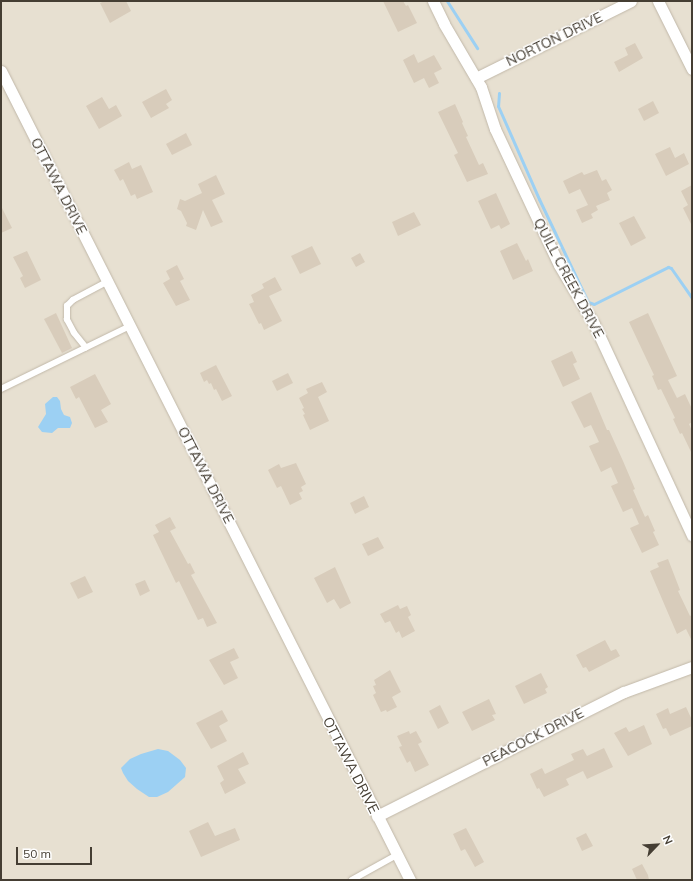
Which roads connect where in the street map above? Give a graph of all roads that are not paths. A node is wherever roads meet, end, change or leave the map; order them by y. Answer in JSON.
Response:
{"nodes":[{"id":1,"x":433,"y":1,"type":"edge"},
{"id":2,"x":631,"y":1,"type":"edge"},
{"id":3,"x":658,"y":1,"type":"edge"},
{"id":4,"x":692,"y":68,"type":"edge"},
{"id":5,"x":1,"y":71,"type":"edge"},
{"id":6,"x":476,"y":78,"type":"junction"},
{"id":7,"x":108,"y":281,"type":"junction"},
{"id":8,"x":130,"y":326,"type":"junction"},
{"id":9,"x":86,"y":348,"type":"junction"},
{"id":10,"x":1,"y":389,"type":"edge"},
{"id":11,"x":692,"y":535,"type":"edge"},
{"id":12,"x":692,"y":667,"type":"edge"},
{"id":13,"x":377,"y":816,"type":"junction"},
{"id":14,"x":397,"y":855,"type":"junction"},
{"id":15,"x":352,"y":880,"type":"edge"},
{"id":16,"x":410,"y":880,"type":"edge"}],
"edges":[{"from":1,"to":6,"type":"street","name":"QUILL CREEK DRIVE"},
{"from":2,"to":6,"type":"street","name":"NORTON DRIVE"},
{"from":3,"to":4,"type":"street"},
{"from":5,"to":7,"type":"street","name":"OTTAWA DRIVE"},
{"from":6,"to":11,"type":"street","name":"QUILL CREEK DRIVE"},
{"from":7,"to":8,"type":"street","name":"OTTAWA DRIVE"},
{"from":7,"to":9,"type":"lane"},
{"from":8,"to":9,"type":"lane"},
{"from":8,"to":13,"type":"street","name":"OTTAWA DRIVE"},
{"from":9,"to":10,"type":"lane"},
{"from":12,"to":13,"type":"street","name":"PEACOCK DRIVE"},
{"from":13,"to":14,"type":"street","name":"OTTAWA DRIVE"},
{"from":14,"to":15,"type":"lane"},
{"from":14,"to":16,"type":"street","name":"OTTAWA DRIVE"}]}
